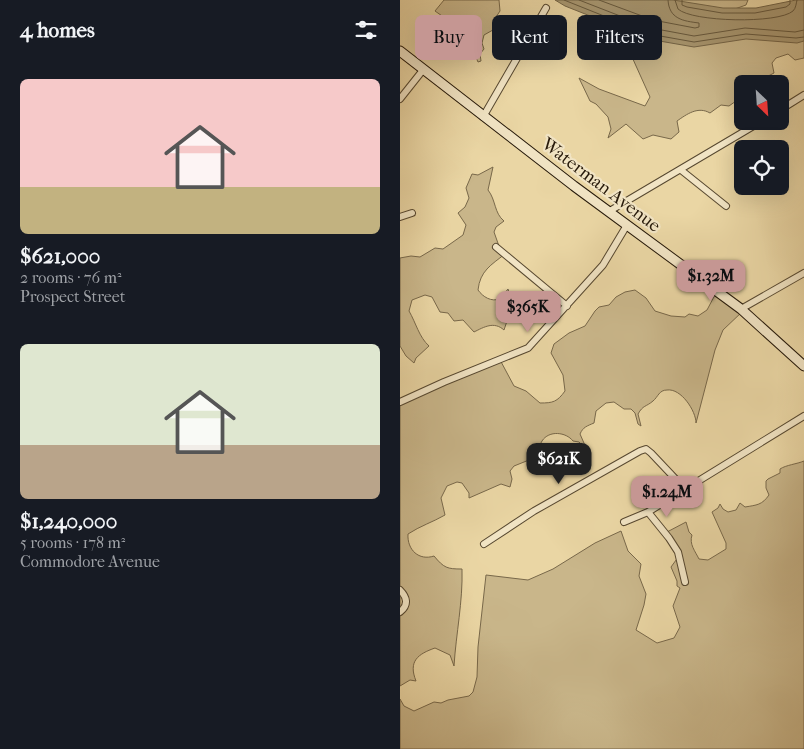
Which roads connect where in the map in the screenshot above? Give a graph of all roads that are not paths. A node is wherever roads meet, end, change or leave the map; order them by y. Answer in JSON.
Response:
{"nodes":[{"id":1,"x":546,"y":8,"type":"dead end"},
{"id":2,"x":400,"y":51,"type":"edge"},
{"id":3,"x":423,"y":70,"type":"junction"},
{"id":4,"x":804,"y":95,"type":"edge"},
{"id":5,"x":400,"y":99,"type":"edge"},
{"id":6,"x":789,"y":104,"type":"edge"},
{"id":7,"x":483,"y":117,"type":"junction"},
{"id":8,"x":747,"y":130,"type":"edge"},
{"id":9,"x":681,"y":170,"type":"junction"},
{"id":10,"x":726,"y":206,"type":"dead end"},
{"id":11,"x":608,"y":212,"type":"junction"},
{"id":12,"x":412,"y":214,"type":"dead end"},
{"id":13,"x":400,"y":217,"type":"edge"},
{"id":14,"x":627,"y":225,"type":"junction"},
{"id":15,"x":496,"y":247,"type":"dead end"},
{"id":16,"x":804,"y":273,"type":"edge"},
{"id":17,"x":567,"y":306,"type":"junction"},
{"id":18,"x":740,"y":309,"type":"junction"},
{"id":19,"x":804,"y":366,"type":"edge"},
{"id":20,"x":400,"y":402,"type":"edge"},
{"id":21,"x":804,"y":416,"type":"edge"},
{"id":22,"x":685,"y":489,"type":"junction"},
{"id":23,"x":648,"y":512,"type":"junction"},
{"id":24,"x":624,"y":522,"type":"dead end"},
{"id":25,"x":484,"y":544,"type":"dead end"},
{"id":26,"x":685,"y":582,"type":"dead end"},
{"id":27,"x":400,"y":590,"type":"edge"},
{"id":28,"x":400,"y":612,"type":"edge"}],
"edges":[{"from":1,"to":7,"type":"street"},
{"from":2,"to":3,"type":"main road","name":"Waterman Avenue"},
{"from":3,"to":5,"type":"street"},
{"from":3,"to":7,"type":"main road","name":"Waterman Avenue"},
{"from":4,"to":6,"type":"street"},
{"from":7,"to":11,"type":"main road","name":"Waterman Avenue"},
{"from":8,"to":9,"type":"street"},
{"from":9,"to":10,"type":"street"},
{"from":9,"to":11,"type":"street"},
{"from":11,"to":14,"type":"main road","name":"Waterman Avenue"},
{"from":12,"to":13,"type":"street"},
{"from":14,"to":17,"type":"street"},
{"from":14,"to":18,"type":"main road","name":"Waterman Avenue"},
{"from":15,"to":17,"type":"street"},
{"from":16,"to":18,"type":"street"},
{"from":17,"to":20,"type":"street"},
{"from":18,"to":19,"type":"main road","name":"Waterman Avenue"},
{"from":21,"to":22,"type":"street"},
{"from":22,"to":23,"type":"street"},
{"from":22,"to":25,"type":"street"},
{"from":23,"to":24,"type":"street"},
{"from":23,"to":26,"type":"street"},
{"from":27,"to":28,"type":"street"}]}
